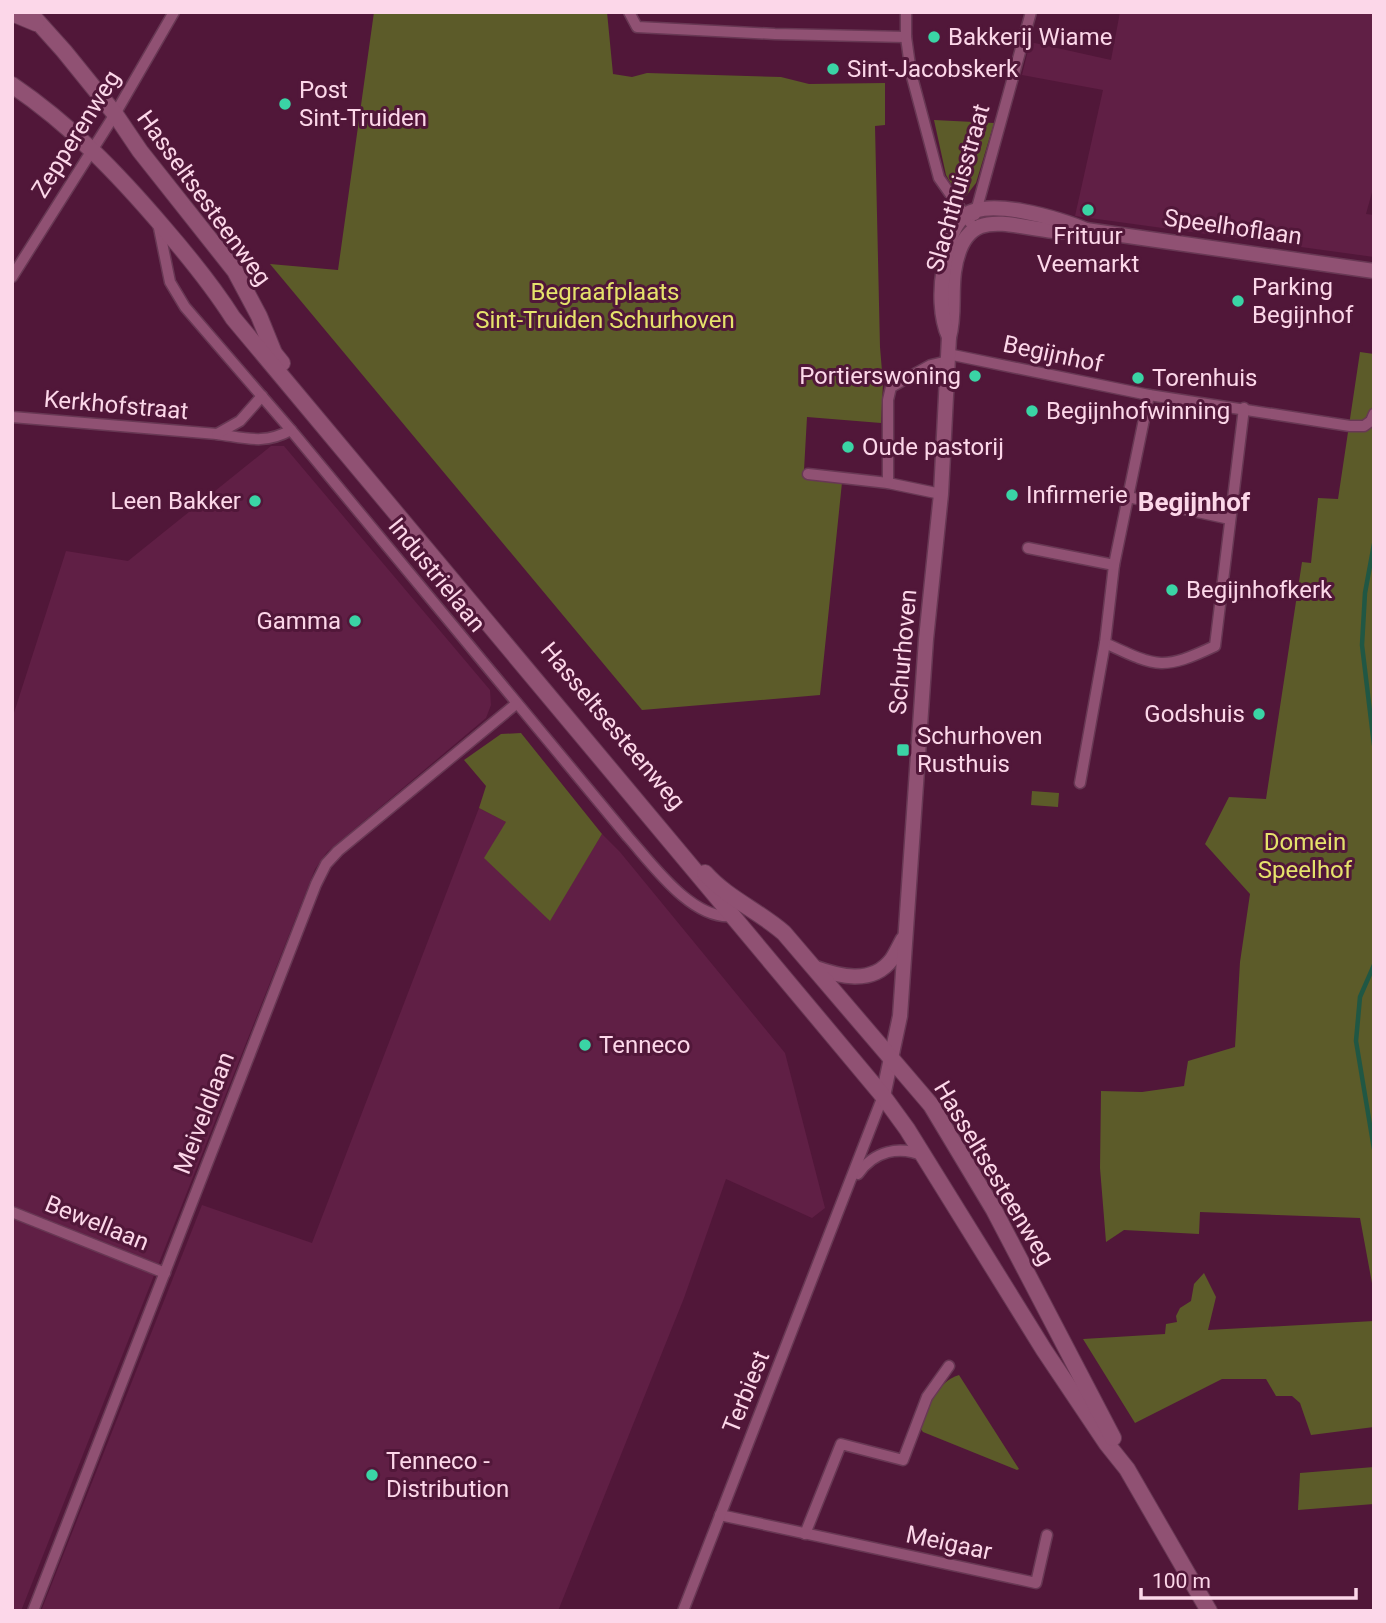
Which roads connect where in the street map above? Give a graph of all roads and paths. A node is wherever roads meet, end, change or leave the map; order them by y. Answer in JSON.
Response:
{"nodes":[{"id":1,"x":174,"y":12,"type":"edge"},
{"id":2,"x":629,"y":12,"type":"edge"},
{"id":3,"x":906,"y":12,"type":"edge"},
{"id":4,"x":1031,"y":12,"type":"edge"},
{"id":5,"x":12,"y":13,"type":"edge"},
{"id":6,"x":33,"y":18,"type":"edge"},
{"id":7,"x":906,"y":37,"type":"junction"},
{"id":8,"x":12,"y":85,"type":"edge"},
{"id":9,"x":115,"y":114,"type":"junction"},
{"id":10,"x":92,"y":149,"type":"junction"},
{"id":11,"x":969,"y":213,"type":"junction"},
{"id":12,"x":158,"y":220,"type":"junction"},
{"id":13,"x":974,"y":228,"type":"junction"},
{"id":14,"x":1086,"y":229,"type":"junction"},
{"id":15,"x":1374,"y":271,"type":"edge"},
{"id":16,"x":12,"y":277,"type":"edge"},
{"id":17,"x":949,"y":337,"type":"junction"},
{"id":18,"x":948,"y":357,"type":"junction"},
{"id":19,"x":1149,"y":395,"type":"junction"},
{"id":20,"x":262,"y":396,"type":"junction"},
{"id":21,"x":1244,"y":408,"type":"junction"},
{"id":22,"x":1374,"y":414,"type":"edge"},
{"id":23,"x":12,"y":417,"type":"edge"},
{"id":24,"x":291,"y":430,"type":"junction"},
{"id":25,"x":217,"y":434,"type":"junction"},
{"id":26,"x":808,"y":474,"type":"dead end"},
{"id":27,"x":888,"y":483,"type":"junction"},
{"id":28,"x":942,"y":494,"type":"junction"},
{"id":29,"x":1128,"y":497,"type":"junction"},
{"id":30,"x":1230,"y":519,"type":"junction"},
{"id":31,"x":1028,"y":548,"type":"dead end"},
{"id":32,"x":1114,"y":565,"type":"junction"},
{"id":33,"x":1105,"y":643,"type":"junction"},
{"id":34,"x":516,"y":704,"type":"junction"},
{"id":35,"x":1080,"y":783,"type":"dead end"},
{"id":36,"x":732,"y":916,"type":"junction"},
{"id":37,"x":905,"y":935,"type":"junction"},
{"id":38,"x":812,"y":967,"type":"junction"},
{"id":39,"x":892,"y":1059,"type":"junction"},
{"id":40,"x":883,"y":1096,"type":"junction"},
{"id":41,"x":924,"y":1156,"type":"junction"},
{"id":42,"x":849,"y":1188,"type":"junction"},
{"id":43,"x":12,"y":1212,"type":"edge"},
{"id":44,"x":165,"y":1273,"type":"junction"},
{"id":45,"x":949,"y":1366,"type":"dead end"},
{"id":46,"x":1126,"y":1469,"type":"junction"},
{"id":47,"x":720,"y":1515,"type":"junction"},
{"id":48,"x":805,"y":1534,"type":"junction"},
{"id":49,"x":1047,"y":1535,"type":"dead end"},
{"id":50,"x":33,"y":1611,"type":"edge"},
{"id":51,"x":683,"y":1611,"type":"edge"},
{"id":52,"x":1209,"y":1611,"type":"edge"}],
"edges":[{"from":1,"to":9,"type":"street","name":"Zepperenweg"},
{"from":2,"to":7,"type":"street"},
{"from":3,"to":7,"type":"street"},
{"from":4,"to":11,"type":"street","name":"Slachthuisstraat"},
{"from":5,"to":6,"type":"main road","name":"Hasseltsesteenweg"},
{"from":6,"to":9,"type":"main road","name":"Hasseltsesteenweg"},
{"from":7,"to":11,"type":"street"},
{"from":8,"to":10,"type":"main road","name":"Hasseltsesteenweg"},
{"from":9,"to":10,"type":"street","name":"Zepperenweg"},
{"from":9,"to":38,"type":"main road","name":"Hasseltsesteenweg"},
{"from":10,"to":12,"type":"main road","name":"Hasseltsesteenweg"},
{"from":10,"to":16,"type":"street","name":"Zepperenweg"},
{"from":11,"to":13,"type":"street","name":"Slachthuisstraat"},
{"from":11,"to":14,"type":"street","name":"Speelhoflaan"},
{"from":11,"to":17,"type":"street","name":"Schurhoven"},
{"from":12,"to":20,"type":"street","name":"Industrielaan"},
{"from":12,"to":36,"type":"main road","name":"Hasseltsesteenweg"},
{"from":13,"to":14,"type":"street","name":"Speelhoflaan"},
{"from":13,"to":17,"type":"street","name":"Slachthuisstraat"},
{"from":14,"to":15,"type":"street","name":"Speelhoflaan"},
{"from":17,"to":18,"type":"street","name":"Schurhoven"},
{"from":18,"to":19,"type":"street","name":"Begijnhof"},
{"from":18,"to":27,"type":"street"},
{"from":18,"to":28,"type":"street","name":"Schurhoven"},
{"from":19,"to":21,"type":"street","name":"Begijnhof"},
{"from":19,"to":29,"type":"street"},
{"from":20,"to":24,"type":"street","name":"Industrielaan"},
{"from":20,"to":25,"type":"street","name":"Kerkhofstraat"},
{"from":21,"to":22,"type":"street","name":"Begijnhof"},
{"from":21,"to":30,"type":"street"},
{"from":23,"to":25,"type":"street","name":"Kerkhofstraat"},
{"from":24,"to":25,"type":"street","name":"Kerkhofstraat"},
{"from":24,"to":34,"type":"street","name":"Industrielaan"},
{"from":26,"to":27,"type":"street"},
{"from":27,"to":28,"type":"street"},
{"from":28,"to":37,"type":"street","name":"Schurhoven"},
{"from":29,"to":30,"type":"street"},
{"from":29,"to":32,"type":"street"},
{"from":30,"to":33,"type":"street"},
{"from":31,"to":32,"type":"street"},
{"from":32,"to":33,"type":"street"},
{"from":33,"to":35,"type":"street"},
{"from":34,"to":36,"type":"street","name":"Industrielaan"},
{"from":34,"to":44,"type":"street","name":"Meiveldlaan"},
{"from":36,"to":40,"type":"main road","name":"Hasseltsesteenweg"},
{"from":37,"to":38,"type":"street"},
{"from":37,"to":39,"type":"street","name":"Schurhoven"},
{"from":38,"to":39,"type":"main road","name":"Hasseltsesteenweg"},
{"from":39,"to":40,"type":"street","name":"Schurhoven"},
{"from":39,"to":46,"type":"main road","name":"Hasseltsesteenweg"},
{"from":40,"to":41,"type":"main road","name":"Hasseltsesteenweg"},
{"from":40,"to":42,"type":"street","name":"Terbiest"},
{"from":41,"to":42,"type":"street","name":"Terbiest"},
{"from":41,"to":46,"type":"main road","name":"Hasseltsesteenweg"},
{"from":42,"to":47,"type":"street","name":"Terbiest"},
{"from":43,"to":44,"type":"street","name":"Bewellaan"},
{"from":44,"to":50,"type":"street","name":"Meiveldlaan"},
{"from":45,"to":48,"type":"street"},
{"from":46,"to":52,"type":"main road","name":"Hasseltsesteenweg"},
{"from":47,"to":48,"type":"street","name":"Meigaar"},
{"from":47,"to":51,"type":"street","name":"Terbiest"},
{"from":48,"to":49,"type":"street","name":"Meigaar"}]}
